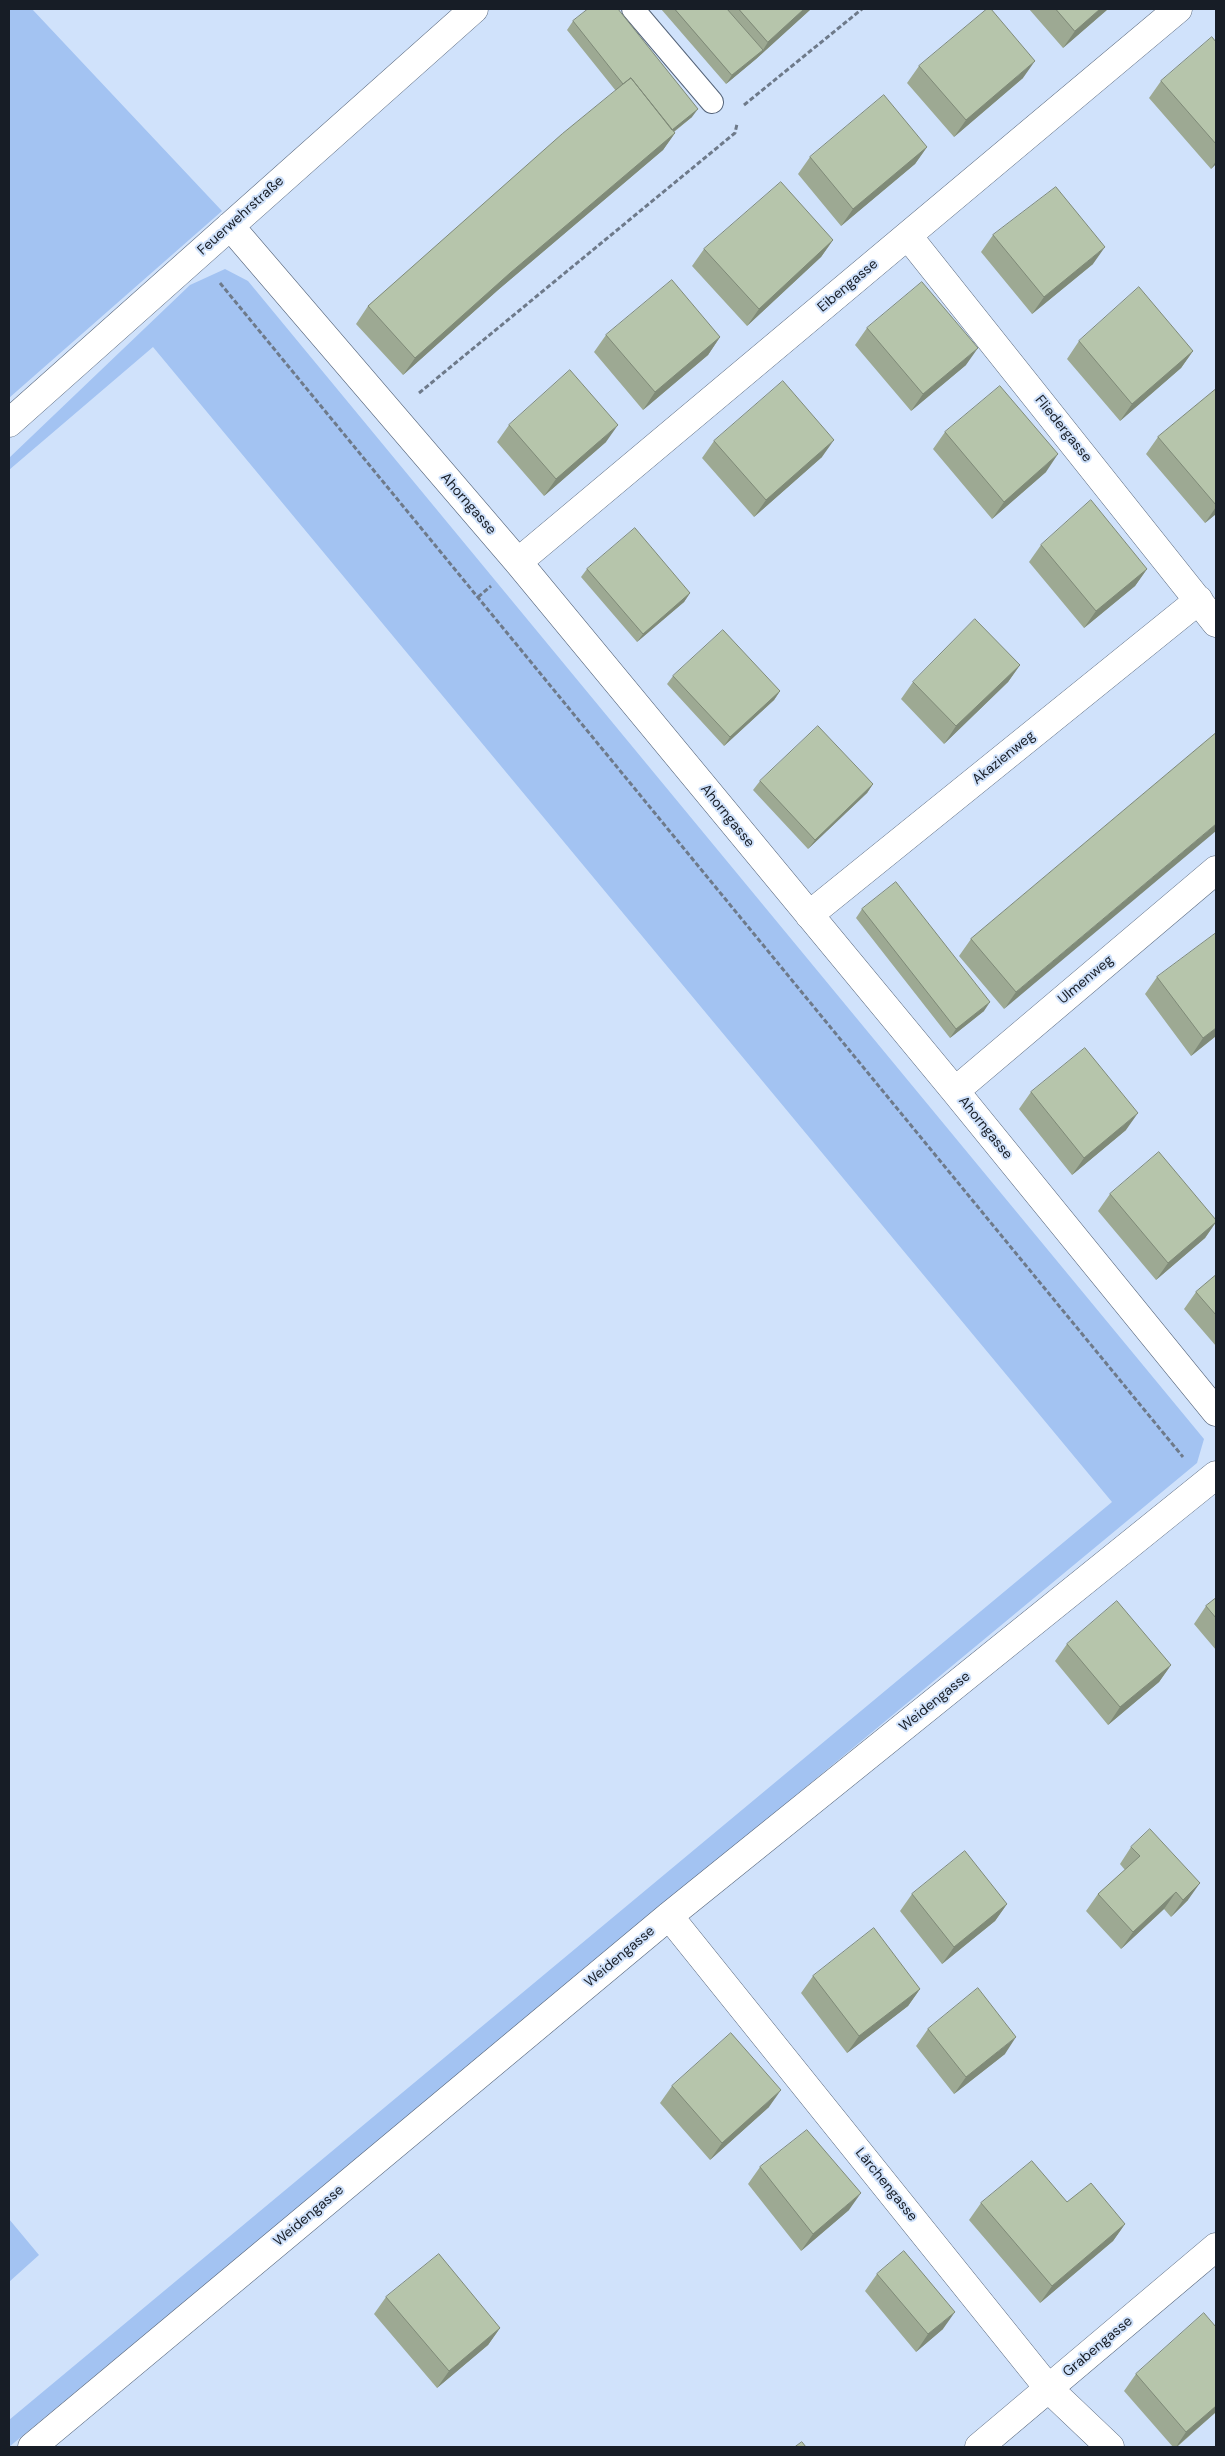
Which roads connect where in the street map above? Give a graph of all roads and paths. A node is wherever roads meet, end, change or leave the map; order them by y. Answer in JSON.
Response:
{"nodes":[{"id":1,"x":474,"y":9,"type":"edge"},
{"id":2,"x":633,"y":9,"type":"edge"},
{"id":3,"x":862,"y":9,"type":"edge"},
{"id":4,"x":1178,"y":9,"type":"edge"},
{"id":5,"x":712,"y":102,"type":"dead end"},
{"id":6,"x":742,"y":107,"type":"dead end"},
{"id":7,"x":740,"y":116,"type":"dead end"},
{"id":8,"x":230,"y":226,"type":"junction"},
{"id":9,"x":908,"y":236,"type":"junction"},
{"id":10,"x":197,"y":255,"type":"junction"},
{"id":11,"x":392,"y":415,"type":"junction"},
{"id":12,"x":9,"y":423,"type":"edge"},
{"id":13,"x":518,"y":562,"type":"junction"},
{"id":14,"x":1200,"y":600,"type":"junction"},
{"id":15,"x":1216,"y":623,"type":"edge"},
{"id":16,"x":1216,"y":870,"type":"edge"},
{"id":17,"x":809,"y":915,"type":"junction"},
{"id":18,"x":955,"y":1091,"type":"junction"},
{"id":19,"x":1216,"y":1412,"type":"edge"},
{"id":20,"x":1211,"y":1480,"type":"edge"},
{"id":21,"x":669,"y":1916,"type":"junction"},
{"id":22,"x":1216,"y":2247,"type":"edge"},
{"id":23,"x":1049,"y":2388,"type":"junction"},
{"id":24,"x":32,"y":2447,"type":"edge"},
{"id":25,"x":979,"y":2447,"type":"edge"},
{"id":26,"x":1110,"y":2447,"type":"edge"}],
"edges":[{"from":1,"to":8,"type":"street","name":"Feuerwehrstraße"},
{"from":2,"to":5,"type":"lane"},
{"from":3,"to":6,"type":"path"},
{"from":4,"to":9,"type":"street","name":"Eibengasse"},
{"from":7,"to":11,"type":"path"},
{"from":8,"to":10,"type":"street","name":"Feuerwehrstraße"},
{"from":8,"to":11,"type":"street","name":"Ahorngasse"},
{"from":9,"to":13,"type":"street","name":"Eibengasse"},
{"from":9,"to":14,"type":"street","name":"Fliedergasse"},
{"from":10,"to":12,"type":"street","name":"Feuerwehrstraße"},
{"from":10,"to":20,"type":"path"},
{"from":11,"to":13,"type":"street","name":"Ahorngasse"},
{"from":13,"to":17,"type":"street","name":"Ahorngasse"},
{"from":14,"to":15,"type":"street","name":"Fliedergasse"},
{"from":14,"to":17,"type":"street","name":"Akazienweg"},
{"from":16,"to":18,"type":"street","name":"Ulmenweg"},
{"from":17,"to":18,"type":"street","name":"Ahorngasse"},
{"from":18,"to":19,"type":"street","name":"Ahorngasse"},
{"from":20,"to":21,"type":"street","name":"Weidengasse"},
{"from":21,"to":23,"type":"street","name":"Lärchengasse"},
{"from":21,"to":24,"type":"street","name":"Weidengasse"},
{"from":22,"to":23,"type":"street","name":"Grabengasse"},
{"from":23,"to":25,"type":"street","name":"Grabengasse"},
{"from":23,"to":26,"type":"street","name":"Lärchengasse"}]}
